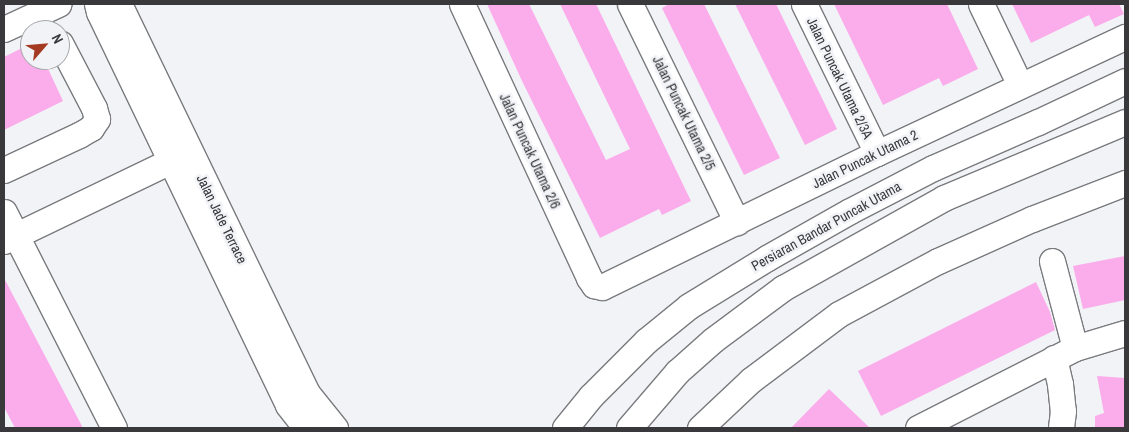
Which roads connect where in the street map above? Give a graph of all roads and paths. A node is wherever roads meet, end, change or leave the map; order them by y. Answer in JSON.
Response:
{"nodes":[{"id":1,"x":97,"y":4,"type":"edge"},
{"id":2,"x":119,"y":4,"type":"edge"},
{"id":3,"x":462,"y":4,"type":"edge"},
{"id":4,"x":630,"y":4,"type":"edge"},
{"id":5,"x":804,"y":4,"type":"edge"},
{"id":6,"x":981,"y":4,"type":"edge"},
{"id":7,"x":52,"y":15,"type":"edge"},
{"id":8,"x":4,"y":29,"type":"edge"},
{"id":9,"x":1125,"y":37,"type":"edge"},
{"id":10,"x":70,"y":62,"type":"edge"},
{"id":11,"x":1125,"y":81,"type":"edge"},
{"id":12,"x":1020,"y":85,"type":"junction"},
{"id":13,"x":1125,"y":122,"type":"edge"},
{"id":14,"x":180,"y":130,"type":"junction"},
{"id":15,"x":876,"y":153,"type":"junction"},
{"id":16,"x":170,"y":161,"type":"junction"},
{"id":17,"x":4,"y":170,"type":"edge"},
{"id":18,"x":203,"y":178,"type":"junction"},
{"id":19,"x":1125,"y":183,"type":"edge"},
{"id":20,"x":4,"y":212,"type":"edge"},
{"id":21,"x":737,"y":222,"type":"junction"},
{"id":22,"x":10,"y":238,"type":"edge"},
{"id":23,"x":1052,"y":261,"type":"dead end"},
{"id":24,"x":608,"y":285,"type":"joint"},
{"id":25,"x":1125,"y":333,"type":"edge"},
{"id":26,"x":1064,"y":353,"type":"junction"},
{"id":27,"x":114,"y":428,"type":"edge"},
{"id":28,"x":306,"y":428,"type":"edge"},
{"id":29,"x":335,"y":428,"type":"edge"},
{"id":30,"x":566,"y":428,"type":"edge"},
{"id":31,"x":629,"y":428,"type":"edge"},
{"id":32,"x":700,"y":428,"type":"edge"},
{"id":33,"x":918,"y":428,"type":"edge"},
{"id":34,"x":1061,"y":428,"type":"edge"}],
"edges":[{"from":1,"to":16,"type":"street","name":"Jalan Jade Terrace"},
{"from":2,"to":14,"type":"street","name":"Jalan Jade Terrace"},
{"from":3,"to":24,"type":"street","name":"Jalan Puncak Utama 2/6"},
{"from":4,"to":21,"type":"street","name":"Jalan Puncak Utama 2/5"},
{"from":5,"to":15,"type":"street","name":"Jalan Puncak Utama 2/3A"},
{"from":6,"to":12,"type":"street"},
{"from":7,"to":8,"type":"street"},
{"from":9,"to":12,"type":"street","name":"Jalan Puncak Utama 2"},
{"from":10,"to":17,"type":"street"},
{"from":11,"to":30,"type":"street","name":"Persiaran Bandar Puncak Utama"},
{"from":12,"to":15,"type":"street","name":"Jalan Puncak Utama 2"},
{"from":13,"to":31,"type":"street"},
{"from":14,"to":16,"type":"street"},
{"from":14,"to":18,"type":"street","name":"Jalan Jade Terrace"},
{"from":15,"to":21,"type":"street","name":"Jalan Puncak Utama 2"},
{"from":16,"to":18,"type":"street"},
{"from":16,"to":22,"type":"street"},
{"from":16,"to":28,"type":"street","name":"Jalan Jade Terrace"},
{"from":18,"to":29,"type":"street","name":"Jalan Jade Terrace"},
{"from":19,"to":32,"type":"street"},
{"from":20,"to":22,"type":"street"},
{"from":21,"to":24,"type":"street","name":"Jalan Puncak Utama 2"},
{"from":22,"to":27,"type":"street"},
{"from":23,"to":26,"type":"street"},
{"from":25,"to":26,"type":"street"},
{"from":26,"to":33,"type":"street"},
{"from":26,"to":34,"type":"street"}]}
